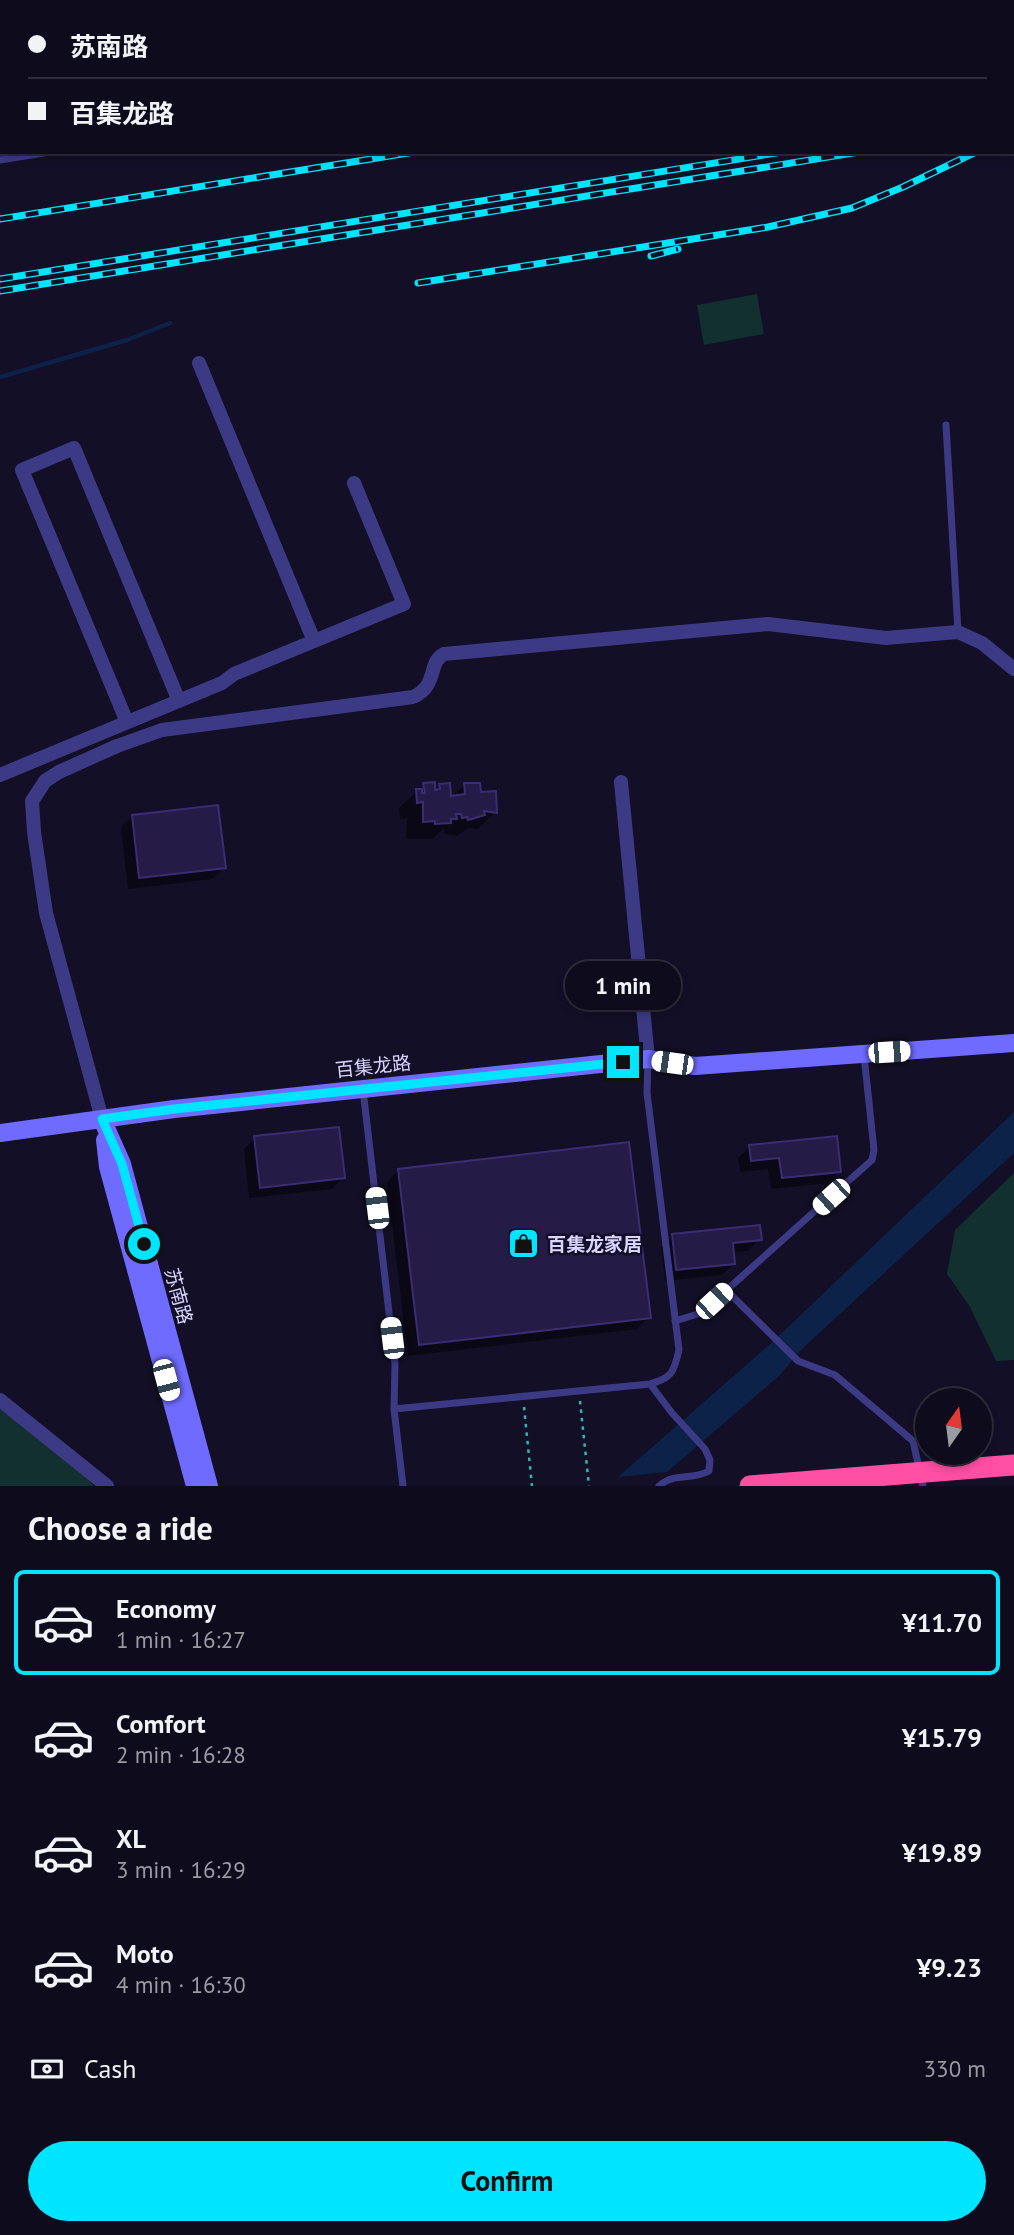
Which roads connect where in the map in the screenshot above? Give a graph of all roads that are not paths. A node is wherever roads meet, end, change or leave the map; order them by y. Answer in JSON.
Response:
{"nodes":[{"id":1,"x":38,"y":154,"type":"edge"},
{"id":2,"x":0,"y":160,"type":"edge"},
{"id":3,"x":199,"y":363,"type":"dead end"},
{"id":4,"x":946,"y":425,"type":"dead end"},
{"id":5,"x":355,"y":484,"type":"dead end"},
{"id":6,"x":958,"y":632,"type":"junction"},
{"id":7,"x":314,"y":641,"type":"junction"},
{"id":8,"x":1014,"y":669,"type":"edge"},
{"id":9,"x":179,"y":701,"type":"junction"},
{"id":10,"x":127,"y":722,"type":"junction"},
{"id":11,"x":0,"y":775,"type":"edge"},
{"id":12,"x":621,"y":782,"type":"dead end"},
{"id":13,"x":1014,"y":1043,"type":"edge"},
{"id":14,"x":864,"y":1054,"type":"junction"},
{"id":15,"x":648,"y":1059,"type":"junction"},
{"id":16,"x":363,"y":1088,"type":"junction"},
{"id":17,"x":102,"y":1119,"type":"junction"},
{"id":18,"x":0,"y":1133,"type":"edge"},
{"id":19,"x":726,"y":1290,"type":"junction"},
{"id":20,"x":675,"y":1321,"type":"junction"},
{"id":21,"x":650,"y":1384,"type":"junction"},
{"id":22,"x":0,"y":1400,"type":"edge"},
{"id":23,"x":394,"y":1409,"type":"junction"},
{"id":24,"x":1014,"y":1465,"type":"edge"},
{"id":25,"x":107,"y":1486,"type":"edge"},
{"id":26,"x":195,"y":1486,"type":"edge"},
{"id":27,"x":209,"y":1486,"type":"edge"},
{"id":28,"x":403,"y":1486,"type":"edge"},
{"id":29,"x":659,"y":1486,"type":"edge"},
{"id":30,"x":750,"y":1486,"type":"edge"},
{"id":31,"x":923,"y":1486,"type":"edge"}],
"edges":[{"from":1,"to":2,"type":"lane"},
{"from":3,"to":7,"type":"street"},
{"from":4,"to":6,"type":"lane"},
{"from":5,"to":7,"type":"street"},
{"from":6,"to":8,"type":"street"},
{"from":6,"to":17,"type":"street"},
{"from":7,"to":9,"type":"street"},
{"from":9,"to":10,"type":"street"},
{"from":9,"to":10,"type":"street"},
{"from":10,"to":11,"type":"street"},
{"from":12,"to":15,"type":"street"},
{"from":13,"to":14,"type":"street","name":"百集龙路"},
{"from":14,"to":15,"type":"street","name":"百集龙路"},
{"from":14,"to":19,"type":"lane"},
{"from":15,"to":16,"type":"street","name":"百集龙路"},
{"from":15,"to":20,"type":"lane"},
{"from":16,"to":17,"type":"street","name":"百集龙路"},
{"from":16,"to":23,"type":"lane"},
{"from":17,"to":18,"type":"street"},
{"from":17,"to":26,"type":"street","name":"苏南路"},
{"from":17,"to":27,"type":"street","name":"苏南路"},
{"from":19,"to":20,"type":"lane"},
{"from":19,"to":31,"type":"lane"},
{"from":20,"to":21,"type":"lane"},
{"from":21,"to":23,"type":"lane"},
{"from":21,"to":29,"type":"lane"},
{"from":22,"to":25,"type":"street"},
{"from":23,"to":28,"type":"lane"},
{"from":24,"to":30,"type":"highway","bridge":true}]}
